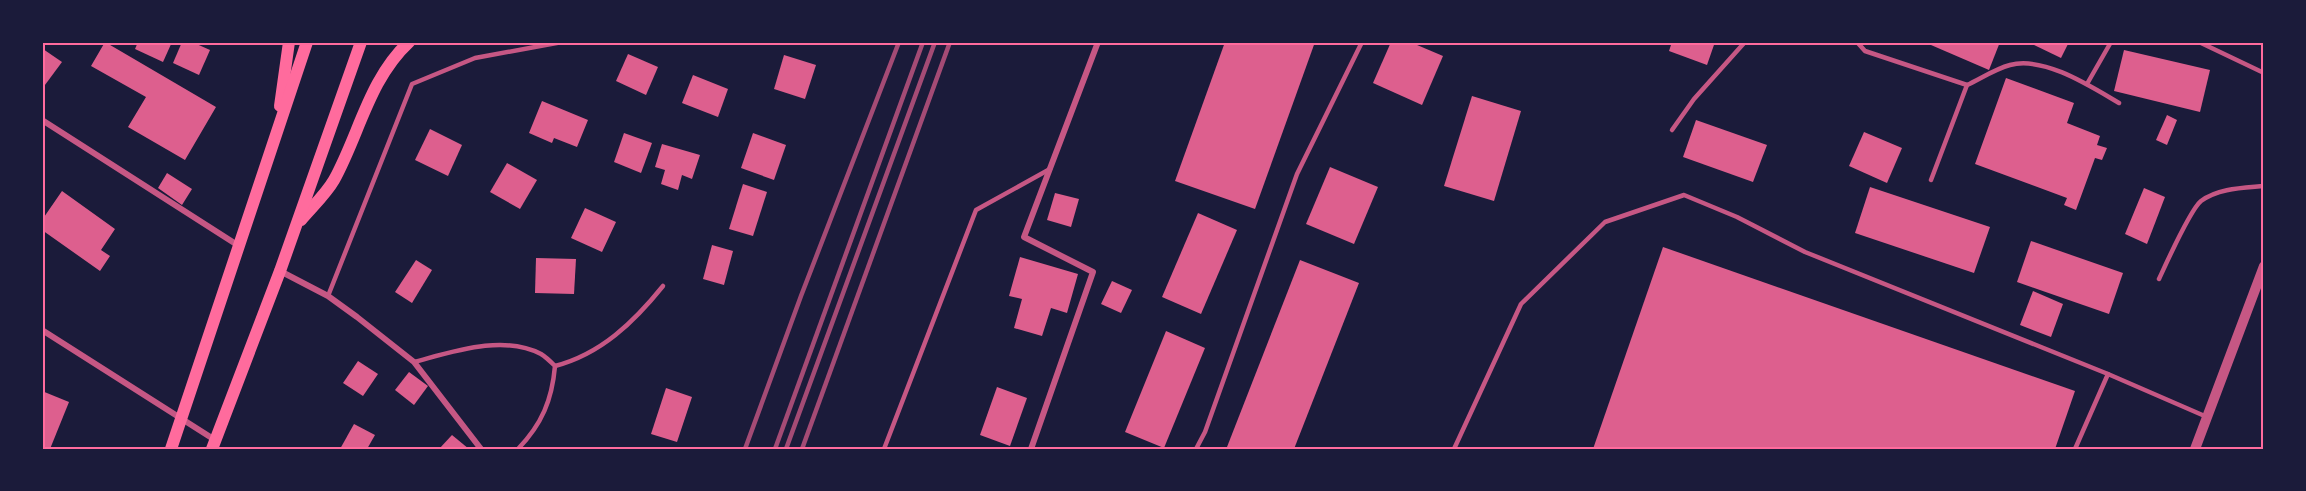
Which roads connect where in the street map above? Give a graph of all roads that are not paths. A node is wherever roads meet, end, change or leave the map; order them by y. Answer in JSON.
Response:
{"nodes":[{"id":1,"x":289,"y":42,"type":"edge"},
{"id":2,"x":307,"y":42,"type":"edge"},
{"id":3,"x":361,"y":42,"type":"edge"},
{"id":4,"x":409,"y":42,"type":"edge"},
{"id":5,"x":562,"y":42,"type":"edge"},
{"id":6,"x":1098,"y":42,"type":"edge"},
{"id":7,"x":1362,"y":42,"type":"edge"},
{"id":8,"x":1744,"y":42,"type":"edge"},
{"id":9,"x":1857,"y":42,"type":"edge"},
{"id":10,"x":2111,"y":42,"type":"edge"},
{"id":11,"x":2199,"y":42,"type":"edge"},
{"id":12,"x":2264,"y":73,"type":"edge"},
{"id":13,"x":2087,"y":84,"type":"junction"},
{"id":14,"x":1967,"y":85,"type":"junction"},
{"id":15,"x":2119,"y":103,"type":"dead end"},
{"id":16,"x":42,"y":120,"type":"edge"},
{"id":17,"x":1672,"y":130,"type":"dead end"},
{"id":18,"x":276,"y":134,"type":"junction"},
{"id":19,"x":1050,"y":169,"type":"junction"},
{"id":20,"x":1931,"y":180,"type":"dead end"},
{"id":21,"x":2264,"y":186,"type":"edge"},
{"id":22,"x":297,"y":225,"type":"junction"},
{"id":23,"x":239,"y":246,"type":"junction"},
{"id":24,"x":2264,"y":266,"type":"edge"},
{"id":25,"x":280,"y":271,"type":"junction"},
{"id":26,"x":2159,"y":279,"type":"dead end"},
{"id":27,"x":663,"y":286,"type":"dead end"},
{"id":28,"x":328,"y":296,"type":"junction"},
{"id":29,"x":42,"y":330,"type":"edge"},
{"id":30,"x":414,"y":362,"type":"junction"},
{"id":31,"x":555,"y":366,"type":"junction"},
{"id":32,"x":2108,"y":374,"type":"junction"},
{"id":33,"x":2207,"y":417,"type":"junction"},
{"id":34,"x":182,"y":418,"type":"junction"},
{"id":35,"x":215,"y":444,"type":"edge"},
{"id":36,"x":171,"y":449,"type":"edge"},
{"id":37,"x":481,"y":449,"type":"edge"},
{"id":38,"x":518,"y":449,"type":"edge"},
{"id":39,"x":884,"y":449,"type":"edge"},
{"id":40,"x":1031,"y":449,"type":"edge"},
{"id":41,"x":1196,"y":449,"type":"edge"},
{"id":42,"x":1454,"y":449,"type":"edge"},
{"id":43,"x":2075,"y":449,"type":"edge"},
{"id":44,"x":2195,"y":449,"type":"edge"}],
"edges":[{"from":1,"to":18,"type":"main road"},
{"from":2,"to":18,"type":"main road"},
{"from":3,"to":22,"type":"main road"},
{"from":4,"to":22,"type":"main road"},
{"from":5,"to":28,"type":"lane"},
{"from":6,"to":19,"type":"street"},
{"from":7,"to":41,"type":"lane"},
{"from":8,"to":17,"type":"lane"},
{"from":9,"to":14,"type":"lane"},
{"from":10,"to":13,"type":"lane"},
{"from":11,"to":12,"type":"lane"},
{"from":13,"to":14,"type":"lane"},
{"from":13,"to":15,"type":"lane"},
{"from":14,"to":20,"type":"lane"},
{"from":16,"to":23,"type":"street"},
{"from":18,"to":23,"type":"main road"},
{"from":19,"to":39,"type":"lane"},
{"from":19,"to":40,"type":"street"},
{"from":21,"to":26,"type":"lane"},
{"from":22,"to":25,"type":"main road"},
{"from":23,"to":34,"type":"main road"},
{"from":24,"to":33,"type":"street"},
{"from":25,"to":28,"type":"street"},
{"from":25,"to":35,"type":"main road"},
{"from":27,"to":31,"type":"lane"},
{"from":28,"to":30,"type":"street"},
{"from":29,"to":34,"type":"street"},
{"from":30,"to":31,"type":"lane"},
{"from":30,"to":37,"type":"street"},
{"from":31,"to":38,"type":"lane"},
{"from":32,"to":33,"type":"lane"},
{"from":32,"to":42,"type":"lane"},
{"from":32,"to":43,"type":"lane"},
{"from":33,"to":44,"type":"street"},
{"from":34,"to":35,"type":"street"},
{"from":34,"to":36,"type":"main road"}]}
